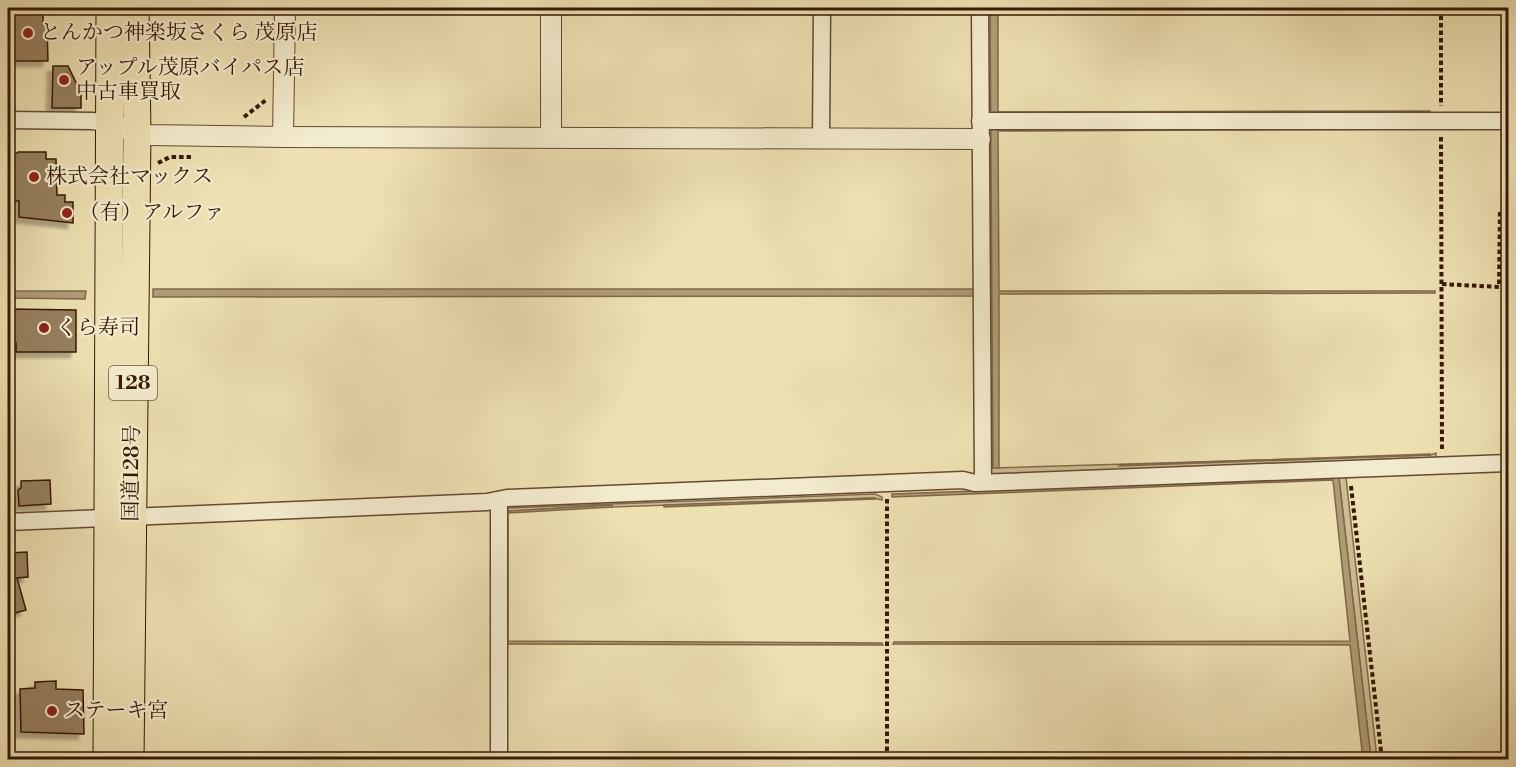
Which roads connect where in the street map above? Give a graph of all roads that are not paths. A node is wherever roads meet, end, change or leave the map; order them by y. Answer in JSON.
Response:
{"nodes":[{"id":1,"x":110,"y":8,"type":"edge"},
{"id":2,"x":135,"y":8,"type":"edge"},
{"id":3,"x":285,"y":8,"type":"edge"},
{"id":4,"x":551,"y":8,"type":"edge"},
{"id":5,"x":822,"y":8,"type":"edge"},
{"id":6,"x":980,"y":8,"type":"edge"},
{"id":7,"x":8,"y":120,"type":"edge"},
{"id":8,"x":1509,"y":121,"type":"edge"},
{"id":9,"x":110,"y":124,"type":"junction"},
{"id":10,"x":980,"y":130,"type":"junction"},
{"id":11,"x":136,"y":132,"type":"junction"},
{"id":12,"x":283,"y":137,"type":"junction"},
{"id":13,"x":551,"y":137,"type":"junction"},
{"id":14,"x":821,"y":138,"type":"junction"},
{"id":15,"x":1509,"y":463,"type":"edge"},
{"id":16,"x":983,"y":482,"type":"junction"},
{"id":17,"x":499,"y":500,"type":"junction"},
{"id":18,"x":120,"y":517,"type":"junction"},
{"id":19,"x":8,"y":522,"type":"edge"},
{"id":20,"x":106,"y":759,"type":"edge"},
{"id":21,"x":130,"y":759,"type":"edge"},
{"id":22,"x":499,"y":759,"type":"edge"}],
"edges":[{"from":1,"to":9,"type":"highway","name":"国道128号","number":"128"},
{"from":2,"to":11,"type":"highway","name":"国道128号","number":"128"},
{"from":3,"to":12,"type":"street"},
{"from":4,"to":13,"type":"street"},
{"from":5,"to":14,"type":"street"},
{"from":6,"to":10,"type":"street"},
{"from":7,"to":9,"type":"street"},
{"from":8,"to":10,"type":"street"},
{"from":9,"to":11,"type":"street"},
{"from":9,"to":18,"type":"highway","name":"国道128号","number":"128"},
{"from":10,"to":14,"type":"street"},
{"from":10,"to":16,"type":"street"},
{"from":11,"to":12,"type":"street"},
{"from":11,"to":18,"type":"highway","name":"国道128号","number":"128"},
{"from":12,"to":13,"type":"street"},
{"from":13,"to":14,"type":"street"},
{"from":15,"to":16,"type":"street"},
{"from":16,"to":17,"type":"street"},
{"from":17,"to":18,"type":"street"},
{"from":17,"to":22,"type":"street"},
{"from":18,"to":19,"type":"street"},
{"from":18,"to":20,"type":"highway","name":"国道128号","number":"128"},
{"from":18,"to":21,"type":"highway","name":"国道128号","number":"128"}]}
